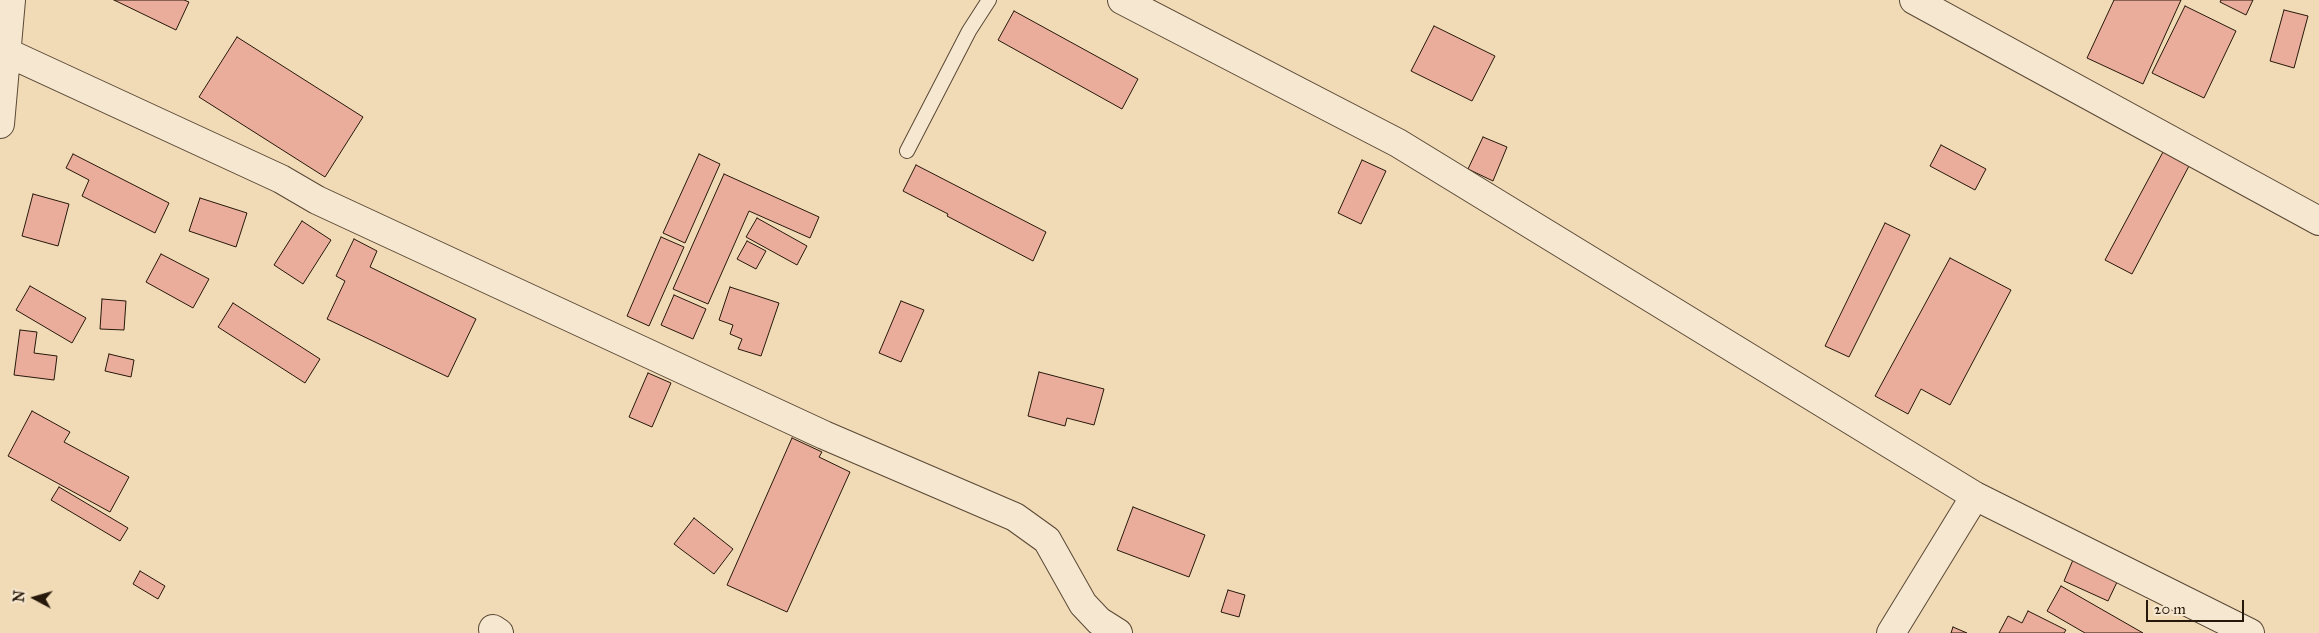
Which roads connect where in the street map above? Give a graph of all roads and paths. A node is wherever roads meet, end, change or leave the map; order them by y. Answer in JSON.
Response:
{"nodes":[{"id":1,"x":11,"y":0,"type":"edge"},
{"id":2,"x":989,"y":0,"type":"edge"},
{"id":3,"x":1122,"y":0,"type":"edge"},
{"id":4,"x":1914,"y":0,"type":"edge"},
{"id":5,"x":6,"y":52,"type":"junction"},
{"id":6,"x":0,"y":124,"type":"edge"},
{"id":7,"x":907,"y":151,"type":"dead end"},
{"id":8,"x":2319,"y":221,"type":"edge"},
{"id":9,"x":1975,"y":496,"type":"junction"},
{"id":10,"x":1118,"y":633,"type":"edge"},
{"id":11,"x":1892,"y":633,"type":"edge"},
{"id":12,"x":2250,"y":633,"type":"edge"}],
"edges":[{"from":1,"to":5,"type":"street"},
{"from":2,"to":7,"type":"lane"},
{"from":3,"to":9,"type":"street"},
{"from":4,"to":8,"type":"street"},
{"from":5,"to":6,"type":"street"},
{"from":5,"to":10,"type":"street"},
{"from":9,"to":11,"type":"street"},
{"from":9,"to":12,"type":"street"}]}
